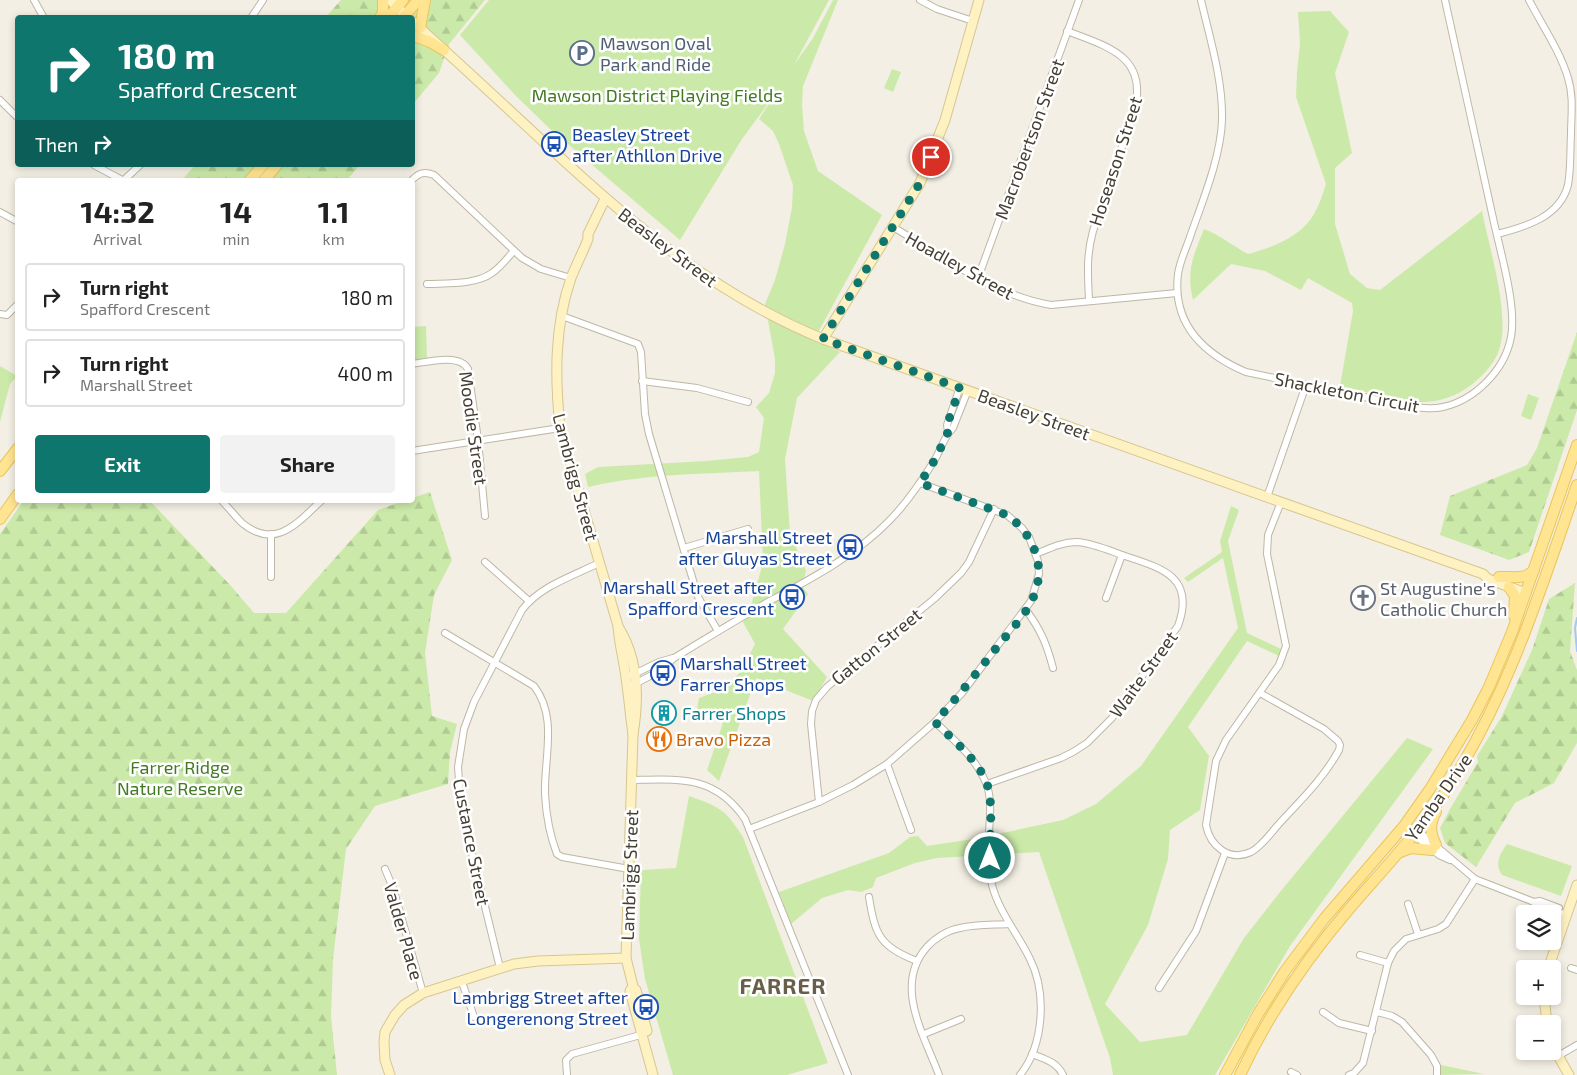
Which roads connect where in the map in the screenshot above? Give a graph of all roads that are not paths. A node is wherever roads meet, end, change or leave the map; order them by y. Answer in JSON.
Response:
{"nodes":[{"id":1,"x":34,"y":0,"type":"edge"},
{"id":2,"x":263,"y":0,"type":"edge"},
{"id":3,"x":383,"y":0,"type":"edge"},
{"id":4,"x":418,"y":0,"type":"edge"},
{"id":5,"x":424,"y":0,"type":"edge"},
{"id":6,"x":920,"y":0,"type":"edge"},
{"id":7,"x":980,"y":0,"type":"edge"},
{"id":8,"x":1079,"y":0,"type":"edge"},
{"id":9,"x":1201,"y":0,"type":"edge"},
{"id":10,"x":1445,"y":0,"type":"edge"},
{"id":11,"x":1529,"y":0,"type":"edge"},
{"id":12,"x":397,"y":2,"type":"edge"},
{"id":13,"x":42,"y":15,"type":"edge"},
{"id":14,"x":253,"y":15,"type":"edge"},
{"id":15,"x":382,"y":15,"type":"edge"},
{"id":16,"x":390,"y":15,"type":"edge"},
{"id":17,"x":405,"y":15,"type":"edge"},
{"id":18,"x":413,"y":15,"type":"edge"},
{"id":19,"x":414,"y":15,"type":"edge"},
{"id":20,"x":973,"y":21,"type":"junction"},
{"id":21,"x":415,"y":27,"type":"edge"},
{"id":22,"x":1068,"y":31,"type":"junction"},
{"id":23,"x":444,"y":50,"type":"joint"},
{"id":24,"x":0,"y":100,"type":"edge"},
{"id":25,"x":15,"y":115,"type":"edge"},
{"id":26,"x":98,"y":167,"type":"edge"},
{"id":27,"x":138,"y":167,"type":"edge"},
{"id":28,"x":261,"y":167,"type":"edge"},
{"id":29,"x":275,"y":167,"type":"edge"},
{"id":30,"x":119,"y":178,"type":"edge"},
{"id":31,"x":125,"y":178,"type":"edge"},
{"id":32,"x":252,"y":178,"type":"edge"},
{"id":33,"x":266,"y":178,"type":"edge"},
{"id":34,"x":414,"y":178,"type":"edge"},
{"id":35,"x":607,"y":200,"type":"junction"},
{"id":36,"x":0,"y":212,"type":"edge"},
{"id":37,"x":15,"y":220,"type":"edge"},
{"id":38,"x":893,"y":227,"type":"junction"},
{"id":39,"x":1497,"y":234,"type":"junction"},
{"id":40,"x":514,"y":251,"type":"junction"},
{"id":41,"x":571,"y":278,"type":"junction"},
{"id":42,"x":978,"y":278,"type":"junction"},
{"id":43,"x":428,"y":284,"type":"dead end"},
{"id":44,"x":1177,"y":293,"type":"junction"},
{"id":45,"x":1089,"y":301,"type":"junction"},
{"id":46,"x":15,"y":307,"type":"edge"},
{"id":47,"x":0,"y":314,"type":"edge"},
{"id":48,"x":562,"y":316,"type":"junction"},
{"id":49,"x":823,"y":339,"type":"junction"},
{"id":50,"x":415,"y":364,"type":"edge"},
{"id":51,"x":642,"y":382,"type":"junction"},
{"id":52,"x":1306,"y":385,"type":"junction"},
{"id":53,"x":964,"y":389,"type":"junction"},
{"id":54,"x":748,"y":402,"type":"dead end"},
{"id":55,"x":560,"y":428,"type":"junction"},
{"id":56,"x":478,"y":440,"type":"junction"},
{"id":57,"x":1577,"y":445,"type":"edge"},
{"id":58,"x":415,"y":450,"type":"edge"},
{"id":59,"x":15,"y":452,"type":"edge"},
{"id":60,"x":0,"y":471,"type":"edge"},
{"id":61,"x":920,"y":483,"type":"junction"},
{"id":62,"x":1577,"y":485,"type":"edge"},
{"id":63,"x":1267,"y":497,"type":"junction"},
{"id":64,"x":15,"y":498,"type":"edge"},
{"id":65,"x":1281,"y":502,"type":"junction"},
{"id":66,"x":224,"y":503,"type":"edge"},
{"id":67,"x":319,"y":503,"type":"edge"},
{"id":68,"x":994,"y":509,"type":"junction"},
{"id":69,"x":485,"y":516,"type":"dead end"},
{"id":70,"x":0,"y":519,"type":"edge"},
{"id":71,"x":748,"y":529,"type":"dead end"},
{"id":72,"x":271,"y":534,"type":"junction"},
{"id":73,"x":684,"y":548,"type":"junction"},
{"id":74,"x":1036,"y":554,"type":"junction"},
{"id":75,"x":1122,"y":555,"type":"junction"},
{"id":76,"x":485,"y":562,"type":"dead end"},
{"id":77,"x":600,"y":563,"type":"junction"},
{"id":78,"x":1534,"y":570,"type":"junction"},
{"id":79,"x":1482,"y":574,"type":"junction"},
{"id":80,"x":271,"y":576,"type":"dead end"},
{"id":81,"x":1499,"y":578,"type":"junction"},
{"id":82,"x":1509,"y":587,"type":"junction"},
{"id":83,"x":1527,"y":591,"type":"junction"},
{"id":84,"x":1539,"y":595,"type":"junction"},
{"id":85,"x":1106,"y":598,"type":"dead end"},
{"id":86,"x":529,"y":601,"type":"junction"},
{"id":87,"x":1026,"y":610,"type":"junction"},
{"id":88,"x":718,"y":631,"type":"junction"},
{"id":89,"x":1512,"y":632,"type":"junction"},
{"id":90,"x":445,"y":633,"type":"dead end"},
{"id":91,"x":674,"y":658,"type":"junction"},
{"id":92,"x":495,"y":663,"type":"junction"},
{"id":93,"x":1053,"y":668,"type":"dead end"},
{"id":94,"x":630,"y":676,"type":"junction"},
{"id":95,"x":632,"y":686,"type":"junction"},
{"id":96,"x":1260,"y":693,"type":"junction"},
{"id":97,"x":935,"y":722,"type":"junction"},
{"id":98,"x":887,"y":764,"type":"junction"},
{"id":99,"x":632,"y":780,"type":"junction"},
{"id":100,"x":987,"y":784,"type":"junction"},
{"id":101,"x":1443,"y":795,"type":"junction"},
{"id":102,"x":819,"y":802,"type":"junction"},
{"id":103,"x":1405,"y":825,"type":"junction"},
{"id":104,"x":750,"y":829,"type":"junction"},
{"id":105,"x":910,"y":830,"type":"dead end"},
{"id":106,"x":1415,"y":832,"type":"junction"},
{"id":107,"x":1434,"y":848,"type":"junction"},
{"id":108,"x":1400,"y":852,"type":"junction"},
{"id":109,"x":1225,"y":853,"type":"junction"},
{"id":110,"x":629,"y":869,"type":"junction"},
{"id":111,"x":385,"y":870,"type":"dead end"},
{"id":112,"x":1477,"y":880,"type":"junction"},
{"id":113,"x":1577,"y":885,"type":"edge"},
{"id":114,"x":869,"y":897,"type":"dead end"},
{"id":115,"x":1408,"y":904,"type":"dead end"},
{"id":116,"x":1567,"y":913,"type":"junction"},
{"id":117,"x":1009,"y":924,"type":"junction"},
{"id":118,"x":1418,"y":934,"type":"junction"},
{"id":119,"x":1360,"y":955,"type":"dead end"},
{"id":120,"x":626,"y":958,"type":"junction"},
{"id":121,"x":1551,"y":960,"type":"edge"},
{"id":122,"x":917,"y":961,"type":"junction"},
{"id":123,"x":1388,"y":963,"type":"junction"},
{"id":124,"x":500,"y":968,"type":"junction"},
{"id":125,"x":462,"y":982,"type":"junction"},
{"id":126,"x":1159,"y":988,"type":"dead end"},
{"id":127,"x":423,"y":993,"type":"junction"},
{"id":128,"x":1323,"y":1012,"type":"dead end"},
{"id":129,"x":1378,"y":1012,"type":"junction"},
{"id":130,"x":474,"y":1017,"type":"dead end"},
{"id":131,"x":961,"y":1019,"type":"dead end"},
{"id":132,"x":1372,"y":1031,"type":"junction"},
{"id":133,"x":644,"y":1034,"type":"junction"},
{"id":134,"x":924,"y":1034,"type":"junction"},
{"id":135,"x":1577,"y":1045,"type":"edge"},
{"id":136,"x":1032,"y":1054,"type":"junction"},
{"id":137,"x":1561,"y":1054,"type":"edge"},
{"id":138,"x":1560,"y":1060,"type":"edge"},
{"id":139,"x":390,"y":1075,"type":"edge"},
{"id":140,"x":567,"y":1075,"type":"edge"},
{"id":141,"x":653,"y":1075,"type":"edge"},
{"id":142,"x":660,"y":1075,"type":"edge"},
{"id":143,"x":848,"y":1075,"type":"edge"},
{"id":144,"x":940,"y":1075,"type":"edge"},
{"id":145,"x":1020,"y":1075,"type":"edge"},
{"id":146,"x":1064,"y":1075,"type":"edge"},
{"id":147,"x":1225,"y":1075,"type":"edge"},
{"id":148,"x":1240,"y":1075,"type":"edge"},
{"id":149,"x":1349,"y":1075,"type":"edge"},
{"id":150,"x":1438,"y":1075,"type":"edge"},
{"id":151,"x":1568,"y":1075,"type":"edge"}],
"edges":[{"from":1,"to":13,"type":"street"},
{"from":2,"to":14,"type":"street"},
{"from":3,"to":15,"type":"main road"},
{"from":4,"to":18,"type":"main road"},
{"from":5,"to":19,"type":"main road"},
{"from":6,"to":20,"type":"street"},
{"from":7,"to":20,"type":"street"},
{"from":8,"to":22,"type":"street","name":"Macrobertson Street"},
{"from":9,"to":44,"type":"street","name":"Shackleton Circuit"},
{"from":10,"to":39,"type":"street","name":"Shackleton Circuit"},
{"from":11,"to":39,"type":"street"},
{"from":12,"to":16,"type":"main road"},
{"from":12,"to":17,"type":"street"},
{"from":20,"to":38,"type":"street"},
{"from":21,"to":23,"type":"main road"},
{"from":22,"to":42,"type":"street","name":"Macrobertson Street"},
{"from":22,"to":45,"type":"street","name":"Hoseason Street"},
{"from":23,"to":35,"type":"street","name":"Beasley Street"},
{"from":24,"to":25,"type":"street"},
{"from":26,"to":30,"type":"street"},
{"from":27,"to":31,"type":"street"},
{"from":28,"to":32,"type":"main road"},
{"from":29,"to":33,"type":"main road"},
{"from":34,"to":40,"type":"street"},
{"from":35,"to":41,"type":"street","name":"Lambrigg Street"},
{"from":35,"to":49,"type":"street","name":"Beasley Street"},
{"from":36,"to":37,"type":"street"},
{"from":38,"to":42,"type":"street","name":"Hoadley Street"},
{"from":38,"to":49,"type":"street"},
{"from":39,"to":52,"type":"street","name":"Shackleton Circuit"},
{"from":40,"to":41,"type":"street"},
{"from":40,"to":43,"type":"street"},
{"from":41,"to":48,"type":"street","name":"Lambrigg Street"},
{"from":42,"to":45,"type":"street","name":"Hoadley Street"},
{"from":44,"to":45,"type":"street","name":"Hoadley Street"},
{"from":44,"to":52,"type":"street","name":"Shackleton Circuit"},
{"from":46,"to":47,"type":"street"},
{"from":48,"to":51,"type":"street"},
{"from":48,"to":55,"type":"street","name":"Lambrigg Street"},
{"from":49,"to":53,"type":"street","name":"Beasley Street"},
{"from":50,"to":56,"type":"street","name":"Moodie Street"},
{"from":51,"to":54,"type":"street"},
{"from":51,"to":73,"type":"street"},
{"from":52,"to":63,"type":"street"},
{"from":53,"to":61,"type":"street"},
{"from":53,"to":63,"type":"street","name":"Beasley Street"},
{"from":55,"to":56,"type":"street"},
{"from":55,"to":77,"type":"street","name":"Lambrigg Street"},
{"from":56,"to":58,"type":"street"},
{"from":56,"to":69,"type":"street","name":"Moodie Street"},
{"from":57,"to":78,"type":"main road"},
{"from":59,"to":60,"type":"main road"},
{"from":61,"to":68,"type":"street"},
{"from":61,"to":88,"type":"street"},
{"from":62,"to":84,"type":"main road","name":"Yamba Drive"},
{"from":63,"to":65,"type":"street","name":"Beasley Street"},
{"from":64,"to":70,"type":"main road"},
{"from":65,"to":79,"type":"street","name":"Beasley Street"},
{"from":65,"to":96,"type":"street"},
{"from":66,"to":72,"type":"street"},
{"from":67,"to":72,"type":"street"},
{"from":68,"to":74,"type":"street"},
{"from":68,"to":102,"type":"street","name":"Gatton Street"},
{"from":71,"to":73,"type":"street"},
{"from":72,"to":80,"type":"street"},
{"from":73,"to":88,"type":"street"},
{"from":74,"to":75,"type":"street","name":"Waite Street"},
{"from":74,"to":87,"type":"street"},
{"from":75,"to":85,"type":"street"},
{"from":75,"to":100,"type":"street","name":"Waite Street"},
{"from":76,"to":86,"type":"street"},
{"from":77,"to":86,"type":"street","name":"Custance Street"},
{"from":77,"to":94,"type":"street","name":"Lambrigg Street"},
{"from":78,"to":81,"type":"main road"},
{"from":78,"to":83,"type":"main road"},
{"from":79,"to":81,"type":"street","name":"Beasley Street"},
{"from":79,"to":82,"type":"street","name":"Beasley Street"},
{"from":81,"to":83,"type":"street","name":"Beasley Street"},
{"from":82,"to":83,"type":"street","name":"Beasley Street"},
{"from":82,"to":89,"type":"main road"},
{"from":83,"to":84,"type":"main road"},
{"from":83,"to":89,"type":"main road"},
{"from":84,"to":101,"type":"main road","name":"Yamba Drive"},
{"from":86,"to":92,"type":"street","name":"Custance Street"},
{"from":87,"to":93,"type":"street"},
{"from":87,"to":97,"type":"street"},
{"from":88,"to":91,"type":"street"},
{"from":89,"to":103,"type":"main road","name":"Yamba Drive"},
{"from":90,"to":92,"type":"street"},
{"from":91,"to":94,"type":"street"},
{"from":91,"to":95,"type":"street"},
{"from":92,"to":110,"type":"street"},
{"from":92,"to":124,"type":"street","name":"Custance Street"},
{"from":94,"to":95,"type":"street","name":"Lambrigg Street"},
{"from":95,"to":99,"type":"street","name":"Lambrigg Street"},
{"from":96,"to":109,"type":"street"},
{"from":96,"to":109,"type":"street"},
{"from":97,"to":98,"type":"street"},
{"from":97,"to":100,"type":"street"},
{"from":98,"to":102,"type":"street"},
{"from":98,"to":105,"type":"street"},
{"from":99,"to":104,"type":"street"},
{"from":99,"to":110,"type":"street","name":"Lambrigg Street"},
{"from":100,"to":117,"type":"street"},
{"from":101,"to":106,"type":"main road","name":"Yamba Drive"},
{"from":101,"to":107,"type":"main road"},
{"from":102,"to":104,"type":"street"},
{"from":103,"to":106,"type":"main road"},
{"from":103,"to":147,"type":"main road","name":"Yamba Drive"},
{"from":104,"to":143,"type":"street"},
{"from":106,"to":107,"type":"street"},
{"from":106,"to":108,"type":"main road","name":"Yamba Drive"},
{"from":107,"to":108,"type":"main road"},
{"from":107,"to":112,"type":"street"},
{"from":108,"to":148,"type":"main road","name":"Yamba Drive"},
{"from":109,"to":126,"type":"street"},
{"from":110,"to":120,"type":"street","name":"Lambrigg Street"},
{"from":111,"to":127,"type":"street","name":"Valder Place"},
{"from":112,"to":116,"type":"street"},
{"from":112,"to":118,"type":"street"},
{"from":113,"to":116,"type":"street"},
{"from":114,"to":122,"type":"street"},
{"from":115,"to":118,"type":"street"},
{"from":116,"to":121,"type":"street"},
{"from":117,"to":122,"type":"street"},
{"from":117,"to":136,"type":"street"},
{"from":118,"to":123,"type":"street"},
{"from":119,"to":123,"type":"street"},
{"from":120,"to":124,"type":"street"},
{"from":120,"to":133,"type":"street","name":"Lambrigg Street"},
{"from":122,"to":134,"type":"street"},
{"from":123,"to":129,"type":"street"},
{"from":124,"to":125,"type":"street"},
{"from":125,"to":127,"type":"street"},
{"from":125,"to":130,"type":"street"},
{"from":127,"to":139,"type":"street"},
{"from":128,"to":132,"type":"street"},
{"from":129,"to":132,"type":"street"},
{"from":129,"to":150,"type":"street"},
{"from":131,"to":134,"type":"street"},
{"from":132,"to":149,"type":"street"},
{"from":133,"to":140,"type":"street"},
{"from":133,"to":141,"type":"street","name":"Lambrigg Street"},
{"from":133,"to":142,"type":"street","name":"Lambrigg Street"},
{"from":134,"to":144,"type":"street"},
{"from":135,"to":137,"type":"street"},
{"from":136,"to":145,"type":"street"},
{"from":136,"to":146,"type":"street"},
{"from":138,"to":151,"type":"street"}]}
